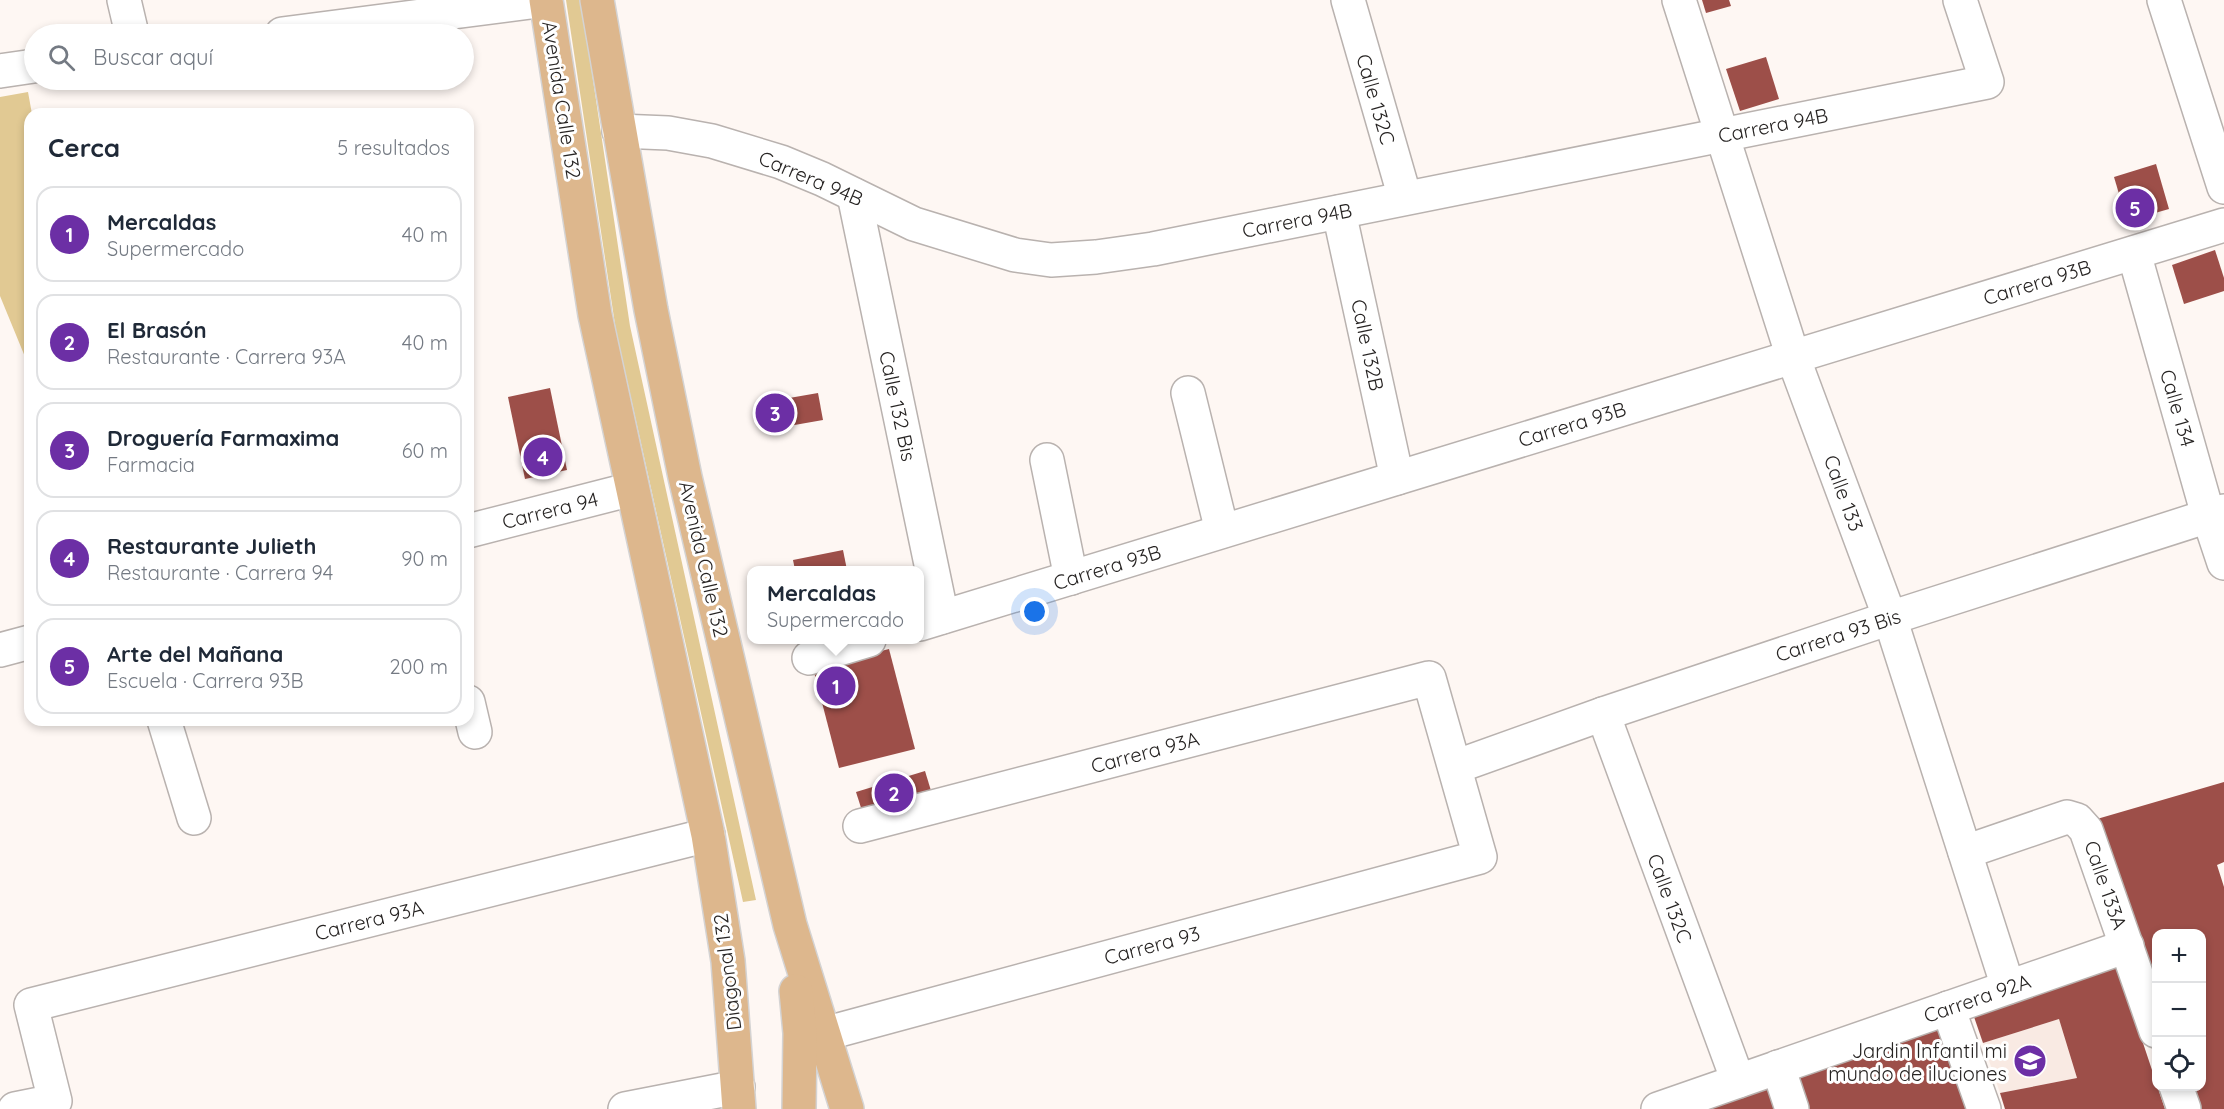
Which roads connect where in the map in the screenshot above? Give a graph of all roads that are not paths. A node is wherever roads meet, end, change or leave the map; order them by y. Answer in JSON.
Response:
{"nodes":[{"id":1,"x":124,"y":0,"type":"edge"},
{"id":2,"x":546,"y":0,"type":"edge"},
{"id":3,"x":597,"y":0,"type":"edge"},
{"id":4,"x":1348,"y":0,"type":"edge"},
{"id":5,"x":1679,"y":0,"type":"edge"},
{"id":6,"x":1960,"y":0,"type":"edge"},
{"id":7,"x":2164,"y":0,"type":"edge"},
{"id":8,"x":130,"y":24,"type":"edge"},
{"id":9,"x":360,"y":24,"type":"edge"},
{"id":10,"x":24,"y":67,"type":"edge"},
{"id":11,"x":0,"y":71,"type":"edge"},
{"id":12,"x":619,"y":131,"type":"junction"},
{"id":13,"x":1722,"y":135,"type":"junction"},
{"id":14,"x":2224,"y":187,"type":"edge"},
{"id":15,"x":854,"y":195,"type":"junction"},
{"id":16,"x":1405,"y":198,"type":"junction"},
{"id":17,"x":1339,"y":212,"type":"junction"},
{"id":18,"x":2224,"y":225,"type":"edge"},
{"id":19,"x":2134,"y":253,"type":"junction"},
{"id":20,"x":1793,"y":357,"type":"junction"},
{"id":21,"x":1188,"y":393,"type":"dead end"},
{"id":22,"x":1047,"y":460,"type":"dead end"},
{"id":23,"x":1397,"y":478,"type":"junction"},
{"id":24,"x":632,"y":489,"type":"junction"},
{"id":25,"x":2216,"y":513,"type":"edge"},
{"id":26,"x":474,"y":529,"type":"edge"},
{"id":27,"x":1222,"y":531,"type":"junction"},
{"id":28,"x":2224,"y":563,"type":"edge"},
{"id":29,"x":921,"y":566,"type":"edge"},
{"id":30,"x":1071,"y":578,"type":"junction"},
{"id":31,"x":924,"y":582,"type":"edge"},
{"id":32,"x":1890,"y":618,"type":"junction"},
{"id":33,"x":931,"y":621,"type":"edge"},
{"id":34,"x":24,"y":644,"type":"edge"},
{"id":35,"x":853,"y":644,"type":"edge"},
{"id":36,"x":0,"y":650,"type":"edge"},
{"id":37,"x":809,"y":658,"type":"dead end"},
{"id":38,"x":1603,"y":714,"type":"junction"},
{"id":39,"x":166,"y":726,"type":"edge"},
{"id":40,"x":1455,"y":767,"type":"junction"},
{"id":41,"x":194,"y":818,"type":"dead end"},
{"id":42,"x":860,"y":826,"type":"dead end"},
{"id":43,"x":708,"y":835,"type":"junction"},
{"id":44,"x":1965,"y":852,"type":"junction"},
{"id":45,"x":790,"y":925,"type":"junction"},
{"id":46,"x":2127,"y":946,"type":"junction"},
{"id":47,"x":2008,"y":987,"type":"junction"},
{"id":48,"x":1948,"y":1008,"type":"junction"},
{"id":49,"x":2152,"y":1017,"type":"edge"},
{"id":50,"x":824,"y":1034,"type":"junction"},
{"id":51,"x":1778,"y":1067,"type":"junction"},
{"id":52,"x":1738,"y":1081,"type":"junction"},
{"id":53,"x":2178,"y":1091,"type":"edge"},
{"id":54,"x":738,"y":1098,"type":"edge"},
{"id":55,"x":15,"y":1109,"type":"edge"},
{"id":56,"x":625,"y":1109,"type":"edge"},
{"id":57,"x":799,"y":1109,"type":"edge"},
{"id":58,"x":847,"y":1109,"type":"edge"},
{"id":59,"x":1658,"y":1109,"type":"edge"},
{"id":60,"x":1792,"y":1109,"type":"edge"},
{"id":61,"x":1984,"y":1109,"type":"edge"},
{"id":62,"x":2184,"y":1109,"type":"edge"}],
"edges":[{"from":1,"to":8,"type":"street"},
{"from":2,"to":9,"type":"street"},
{"from":2,"to":24,"type":"main road","name":"Avenida Calle 132"},
{"from":3,"to":12,"type":"main road","name":"Avenida Calle 132"},
{"from":4,"to":16,"type":"street","name":"Calle 132C"},
{"from":5,"to":13,"type":"street","name":"Calle 133"},
{"from":6,"to":13,"type":"street","name":"Carrera 94B"},
{"from":7,"to":14,"type":"street"},
{"from":10,"to":11,"type":"street"},
{"from":12,"to":15,"type":"street","name":"Carrera 94B"},
{"from":12,"to":45,"type":"main road","name":"Avenida Calle 132"},
{"from":13,"to":16,"type":"street","name":"Carrera 94B"},
{"from":13,"to":20,"type":"street","name":"Calle 133"},
{"from":15,"to":17,"type":"street","name":"Carrera 94B"},
{"from":15,"to":29,"type":"street","name":"Calle 132 Bis"},
{"from":16,"to":17,"type":"street","name":"Carrera 94B"},
{"from":17,"to":23,"type":"street","name":"Calle 132B"},
{"from":18,"to":19,"type":"street","name":"Carrera 93B"},
{"from":19,"to":20,"type":"street","name":"Carrera 93B"},
{"from":19,"to":25,"type":"street","name":"Calle 134"},
{"from":20,"to":23,"type":"street","name":"Carrera 93B"},
{"from":20,"to":32,"type":"street","name":"Calle 133"},
{"from":21,"to":27,"type":"street"},
{"from":22,"to":30,"type":"street"},
{"from":23,"to":27,"type":"street","name":"Carrera 93B"},
{"from":24,"to":26,"type":"street","name":"Carrera 94"},
{"from":24,"to":43,"type":"main road","name":"Avenida Calle 132"},
{"from":25,"to":28,"type":"street","name":"Calle 134"},
{"from":25,"to":32,"type":"street","name":"Carrera 93 Bis"},
{"from":27,"to":30,"type":"street","name":"Carrera 93B"},
{"from":30,"to":33,"type":"street","name":"Carrera 93B"},
{"from":31,"to":33,"type":"street","name":"Calle 132 Bis"},
{"from":32,"to":38,"type":"street","name":"Carrera 93 Bis"},
{"from":32,"to":44,"type":"street","name":"Calle 133"},
{"from":34,"to":36,"type":"street"},
{"from":35,"to":37,"type":"street"},
{"from":38,"to":40,"type":"street","name":"Carrera 93 Bis"},
{"from":38,"to":52,"type":"street","name":"Calle 132C"},
{"from":39,"to":41,"type":"street"},
{"from":40,"to":42,"type":"street","name":"Carrera 93A"},
{"from":40,"to":50,"type":"street","name":"Carrera 93"},
{"from":43,"to":54,"type":"main road","name":"Diagonal 132"},
{"from":43,"to":55,"type":"street","name":"Carrera 93A"},
{"from":44,"to":46,"type":"street","name":"Calle 133A"},
{"from":44,"to":47,"type":"street","name":"Calle 133"},
{"from":45,"to":50,"type":"main road","name":"Avenida Calle 132"},
{"from":45,"to":57,"type":"main road"},
{"from":46,"to":47,"type":"street","name":"Carrera 92A"},
{"from":46,"to":49,"type":"street","name":"Calle 133A"},
{"from":47,"to":48,"type":"street","name":"Carrera 92A"},
{"from":48,"to":51,"type":"street","name":"Carrera 92A"},
{"from":48,"to":61,"type":"street"},
{"from":50,"to":58,"type":"main road","name":"Avenida Calle 132"},
{"from":51,"to":52,"type":"street","name":"Carrera 92A"},
{"from":51,"to":60,"type":"street"},
{"from":52,"to":59,"type":"street","name":"Carrera 92A"},
{"from":53,"to":62,"type":"street"},
{"from":54,"to":56,"type":"street"}]}
